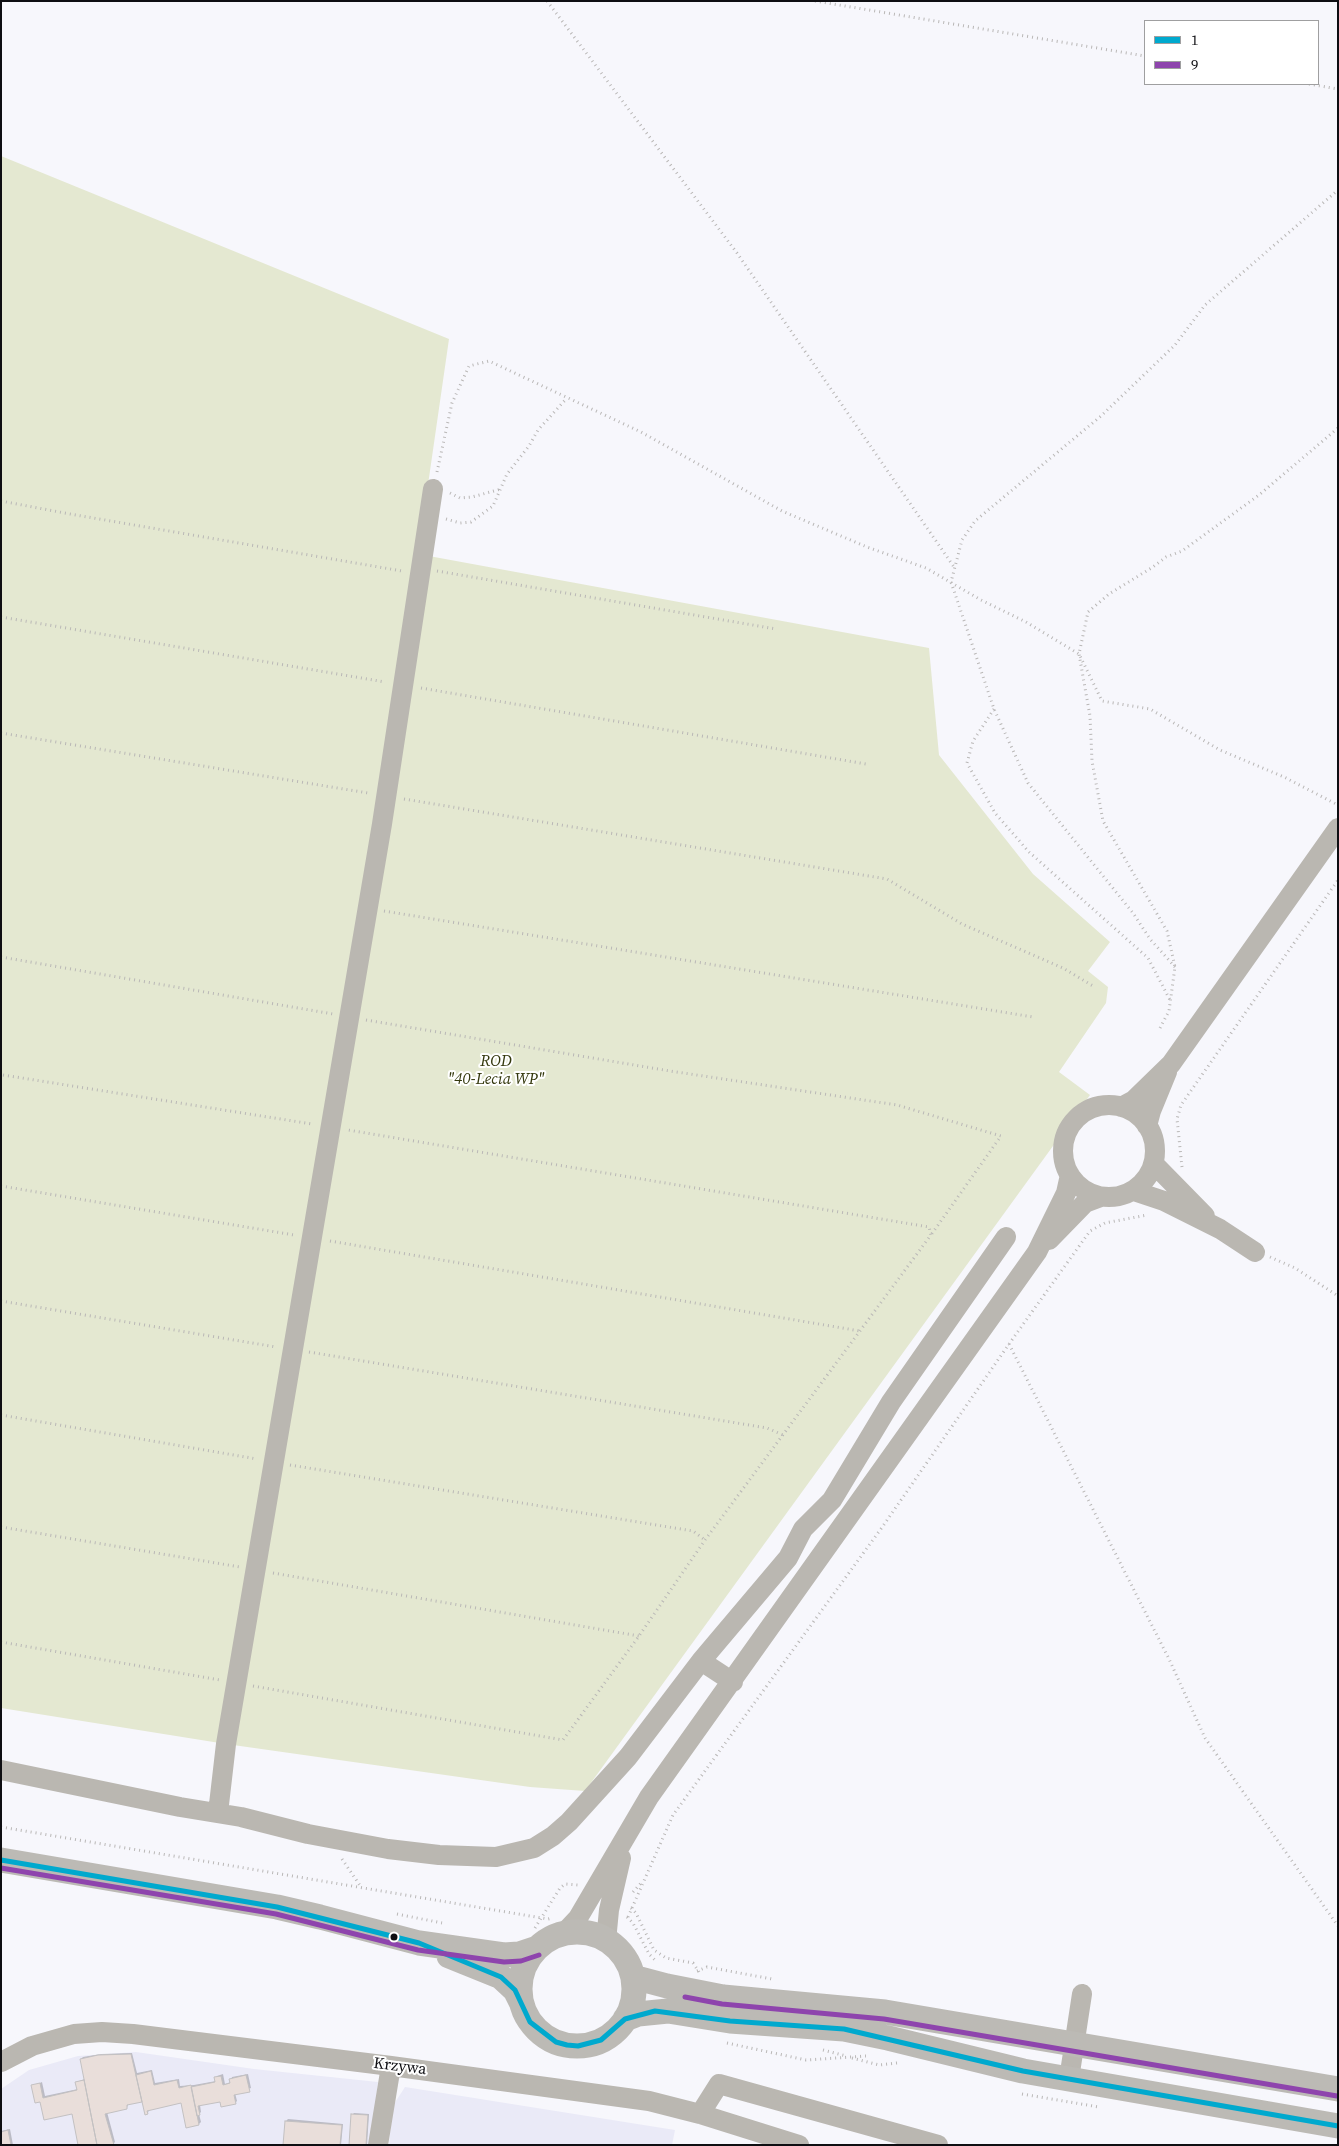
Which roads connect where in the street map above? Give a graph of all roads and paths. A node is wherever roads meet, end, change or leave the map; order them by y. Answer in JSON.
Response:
{"nodes":[{"id":1,"x":547,"y":1,"type":"edge"},
{"id":2,"x":815,"y":1,"type":"edge"},
{"id":3,"x":1144,"y":56,"type":"edge"},
{"id":4,"x":1316,"y":85,"type":"edge"},
{"id":5,"x":1338,"y":88,"type":"edge"},
{"id":6,"x":1338,"y":190,"type":"edge"},
{"id":7,"x":567,"y":398,"type":"junction"},
{"id":8,"x":1338,"y":428,"type":"edge"},
{"id":9,"x":438,"y":468,"type":"junction"},
{"id":10,"x":440,"y":484,"type":"junction"},
{"id":11,"x":501,"y":489,"type":"junction"},
{"id":12,"x":1,"y":500,"type":"edge"},
{"id":13,"x":954,"y":568,"type":"junction"},
{"id":14,"x":420,"y":574,"type":"junction"},
{"id":15,"x":951,"y":582,"type":"junction"},
{"id":16,"x":1,"y":617,"type":"edge"},
{"id":17,"x":776,"y":629,"type":"dead end"},
{"id":18,"x":1079,"y":654,"type":"junction"},
{"id":19,"x":404,"y":685,"type":"junction"},
{"id":20,"x":994,"y":709,"type":"junction"},
{"id":21,"x":1,"y":733,"type":"edge"},
{"id":22,"x":866,"y":764,"type":"dead end"},
{"id":23,"x":387,"y":796,"type":"junction"},
{"id":24,"x":1338,"y":805,"type":"edge"},
{"id":25,"x":1338,"y":828,"type":"edge"},
{"id":26,"x":1338,"y":880,"type":"edge"},
{"id":27,"x":368,"y":909,"type":"junction"},
{"id":28,"x":1,"y":957,"type":"edge"},
{"id":29,"x":1175,"y":967,"type":"junction"},
{"id":30,"x":1093,"y":986,"type":"dead end"},
{"id":31,"x":1171,"y":1002,"type":"junction"},
{"id":32,"x":350,"y":1017,"type":"junction"},
{"id":33,"x":1032,"y":1018,"type":"dead end"},
{"id":34,"x":1160,"y":1028,"type":"dead end"},
{"id":35,"x":1171,"y":1064,"type":"junction"},
{"id":36,"x":3,"y":1075,"type":"dead end"},
{"id":37,"x":1121,"y":1107,"type":"junction"},
{"id":38,"x":1147,"y":1126,"type":"junction"},
{"id":39,"x":332,"y":1127,"type":"junction"},
{"id":40,"x":1154,"y":1164,"type":"junction"},
{"id":41,"x":1070,"y":1175,"type":"junction"},
{"id":42,"x":1,"y":1186,"type":"edge"},
{"id":43,"x":1134,"y":1191,"type":"junction"},
{"id":44,"x":1169,"y":1194,"type":"junction"},
{"id":45,"x":1101,"y":1197,"type":"junction"},
{"id":46,"x":931,"y":1235,"type":"junction"},
{"id":47,"x":1006,"y":1237,"type":"dead end"},
{"id":48,"x":313,"y":1238,"type":"junction"},
{"id":49,"x":1037,"y":1252,"type":"junction"},
{"id":50,"x":1255,"y":1252,"type":"joint"},
{"id":51,"x":1338,"y":1296,"type":"edge"},
{"id":52,"x":1,"y":1301,"type":"edge"},
{"id":53,"x":860,"y":1331,"type":"junction"},
{"id":54,"x":1009,"y":1344,"type":"junction"},
{"id":55,"x":294,"y":1350,"type":"junction"},
{"id":56,"x":1,"y":1415,"type":"edge"},
{"id":57,"x":783,"y":1435,"type":"junction"},
{"id":58,"x":274,"y":1462,"type":"junction"},
{"id":59,"x":1,"y":1527,"type":"edge"},
{"id":60,"x":705,"y":1540,"type":"junction"},
{"id":61,"x":256,"y":1570,"type":"junction"},
{"id":62,"x":639,"y":1636,"type":"junction"},
{"id":63,"x":1,"y":1642,"type":"edge"},
{"id":64,"x":701,"y":1661,"type":"junction"},
{"id":65,"x":733,"y":1682,"type":"junction"},
{"id":66,"x":237,"y":1683,"type":"junction"},
{"id":67,"x":1,"y":1770,"type":"edge"},
{"id":68,"x":218,"y":1813,"type":"junction"},
{"id":69,"x":1,"y":1827,"type":"edge"},
{"id":70,"x":328,"y":1838,"type":"junction"},
{"id":71,"x":626,"y":1839,"type":"junction"},
{"id":72,"x":1,"y":1860,"type":"edge"},
{"id":73,"x":361,"y":1888,"type":"junction"},
{"id":74,"x":628,"y":1917,"type":"dead end"},
{"id":75,"x":542,"y":1918,"type":"dead end"},
{"id":76,"x":1338,"y":1926,"type":"edge"},
{"id":77,"x":563,"y":1934,"type":"junction"},
{"id":78,"x":606,"y":1941,"type":"junction"},
{"id":79,"x":419,"y":1943,"type":"junction"},
{"id":80,"x":537,"y":1948,"type":"junction"},
{"id":81,"x":633,"y":1977,"type":"junction"},
{"id":82,"x":1082,"y":1994,"type":"dead end"},
{"id":83,"x":521,"y":2002,"type":"junction"},
{"id":84,"x":625,"y":2018,"type":"junction"},
{"id":85,"x":1076,"y":2044,"type":"junction"},
{"id":86,"x":1,"y":2062,"type":"edge"},
{"id":87,"x":392,"y":2066,"type":"junction"},
{"id":88,"x":1069,"y":2079,"type":"junction"},
{"id":89,"x":1338,"y":2089,"type":"edge"},
{"id":90,"x":700,"y":2114,"type":"junction"},
{"id":91,"x":1338,"y":2126,"type":"edge"},
{"id":92,"x":378,"y":2145,"type":"edge"},
{"id":93,"x":797,"y":2145,"type":"edge"},
{"id":94,"x":938,"y":2145,"type":"edge"}],
"edges":[{"from":1,"to":13,"type":"path"},
{"from":2,"to":3,"type":"path"},
{"from":4,"to":5,"type":"path"},
{"from":6,"to":13,"type":"path"},
{"from":7,"to":9,"type":"path"},
{"from":7,"to":11,"type":"path"},
{"from":7,"to":15,"type":"path"},
{"from":8,"to":18,"type":"path"},
{"from":9,"to":10,"type":"path"},
{"from":9,"to":10,"type":"path"},
{"from":10,"to":11,"type":"path"},
{"from":10,"to":11,"type":"path"},
{"from":10,"to":14,"type":"street"},
{"from":12,"to":14,"type":"path"},
{"from":13,"to":15,"type":"path"},
{"from":14,"to":17,"type":"path"},
{"from":14,"to":19,"type":"street"},
{"from":15,"to":18,"type":"path"},
{"from":15,"to":20,"type":"path"},
{"from":16,"to":19,"type":"path"},
{"from":18,"to":24,"type":"path"},
{"from":18,"to":29,"type":"path"},
{"from":19,"to":22,"type":"path"},
{"from":19,"to":23,"type":"street"},
{"from":20,"to":29,"type":"path"},
{"from":20,"to":31,"type":"path"},
{"from":21,"to":23,"type":"path"},
{"from":23,"to":27,"type":"street"},
{"from":23,"to":30,"type":"path"},
{"from":25,"to":35,"type":"street"},
{"from":26,"to":44,"type":"path"},
{"from":27,"to":32,"type":"street"},
{"from":27,"to":33,"type":"path"},
{"from":28,"to":32,"type":"path"},
{"from":29,"to":31,"type":"path"},
{"from":31,"to":34,"type":"path"},
{"from":32,"to":39,"type":"street"},
{"from":32,"to":46,"type":"path"},
{"from":35,"to":37,"type":"street"},
{"from":35,"to":38,"type":"street"},
{"from":36,"to":39,"type":"path"},
{"from":37,"to":38,"type":"street"},
{"from":37,"to":41,"type":"street"},
{"from":38,"to":40,"type":"street"},
{"from":39,"to":46,"type":"path"},
{"from":39,"to":48,"type":"street"},
{"from":40,"to":43,"type":"street"},
{"from":40,"to":44,"type":"street"},
{"from":41,"to":45,"type":"street"},
{"from":41,"to":49,"type":"street"},
{"from":42,"to":48,"type":"path"},
{"from":43,"to":44,"type":"street"},
{"from":43,"to":45,"type":"street"},
{"from":44,"to":50,"type":"street"},
{"from":44,"to":54,"type":"path"},
{"from":45,"to":49,"type":"street"},
{"from":46,"to":53,"type":"path"},
{"from":47,"to":64,"type":"street"},
{"from":48,"to":53,"type":"path"},
{"from":48,"to":55,"type":"street"},
{"from":49,"to":65,"type":"street"},
{"from":50,"to":51,"type":"path"},
{"from":52,"to":55,"type":"path"},
{"from":53,"to":57,"type":"path"},
{"from":54,"to":74,"type":"path"},
{"from":54,"to":76,"type":"path"},
{"from":55,"to":57,"type":"path"},
{"from":55,"to":58,"type":"street"},
{"from":56,"to":58,"type":"path"},
{"from":57,"to":60,"type":"path"},
{"from":58,"to":60,"type":"path"},
{"from":58,"to":61,"type":"street"},
{"from":59,"to":61,"type":"path"},
{"from":60,"to":62,"type":"path"},
{"from":61,"to":62,"type":"path"},
{"from":61,"to":66,"type":"street"},
{"from":62,"to":66,"type":"path"},
{"from":63,"to":66,"type":"path"},
{"from":64,"to":65,"type":"street"},
{"from":64,"to":70,"type":"street"},
{"from":65,"to":71,"type":"street"},
{"from":66,"to":68,"type":"street"},
{"from":67,"to":68,"type":"street"},
{"from":68,"to":70,"type":"street"},
{"from":69,"to":73,"type":"path"},
{"from":70,"to":73,"type":"path"},
{"from":71,"to":77,"type":"street"},
{"from":71,"to":78,"type":"street"},
{"from":72,"to":79,"type":"main road"},
{"from":73,"to":75,"type":"path"},
{"from":77,"to":78,"type":"main road"},
{"from":77,"to":80,"type":"main road"},
{"from":78,"to":81,"type":"main road"},
{"from":79,"to":80,"type":"main road"},
{"from":79,"to":83,"type":"main road"},
{"from":80,"to":83,"type":"main road"},
{"from":81,"to":84,"type":"main road"},
{"from":81,"to":85,"type":"main road"},
{"from":82,"to":85,"type":"street"},
{"from":83,"to":84,"type":"main road"},
{"from":84,"to":88,"type":"main road"},
{"from":85,"to":88,"type":"street"},
{"from":85,"to":89,"type":"main road"},
{"from":86,"to":87,"type":"street","name":"Krzywa"},
{"from":87,"to":90,"type":"street","name":"Krzywa"},
{"from":87,"to":92,"type":"street"},
{"from":88,"to":91,"type":"main road"},
{"from":90,"to":93,"type":"street","name":"Krzywa"},
{"from":90,"to":94,"type":"street"}]}
